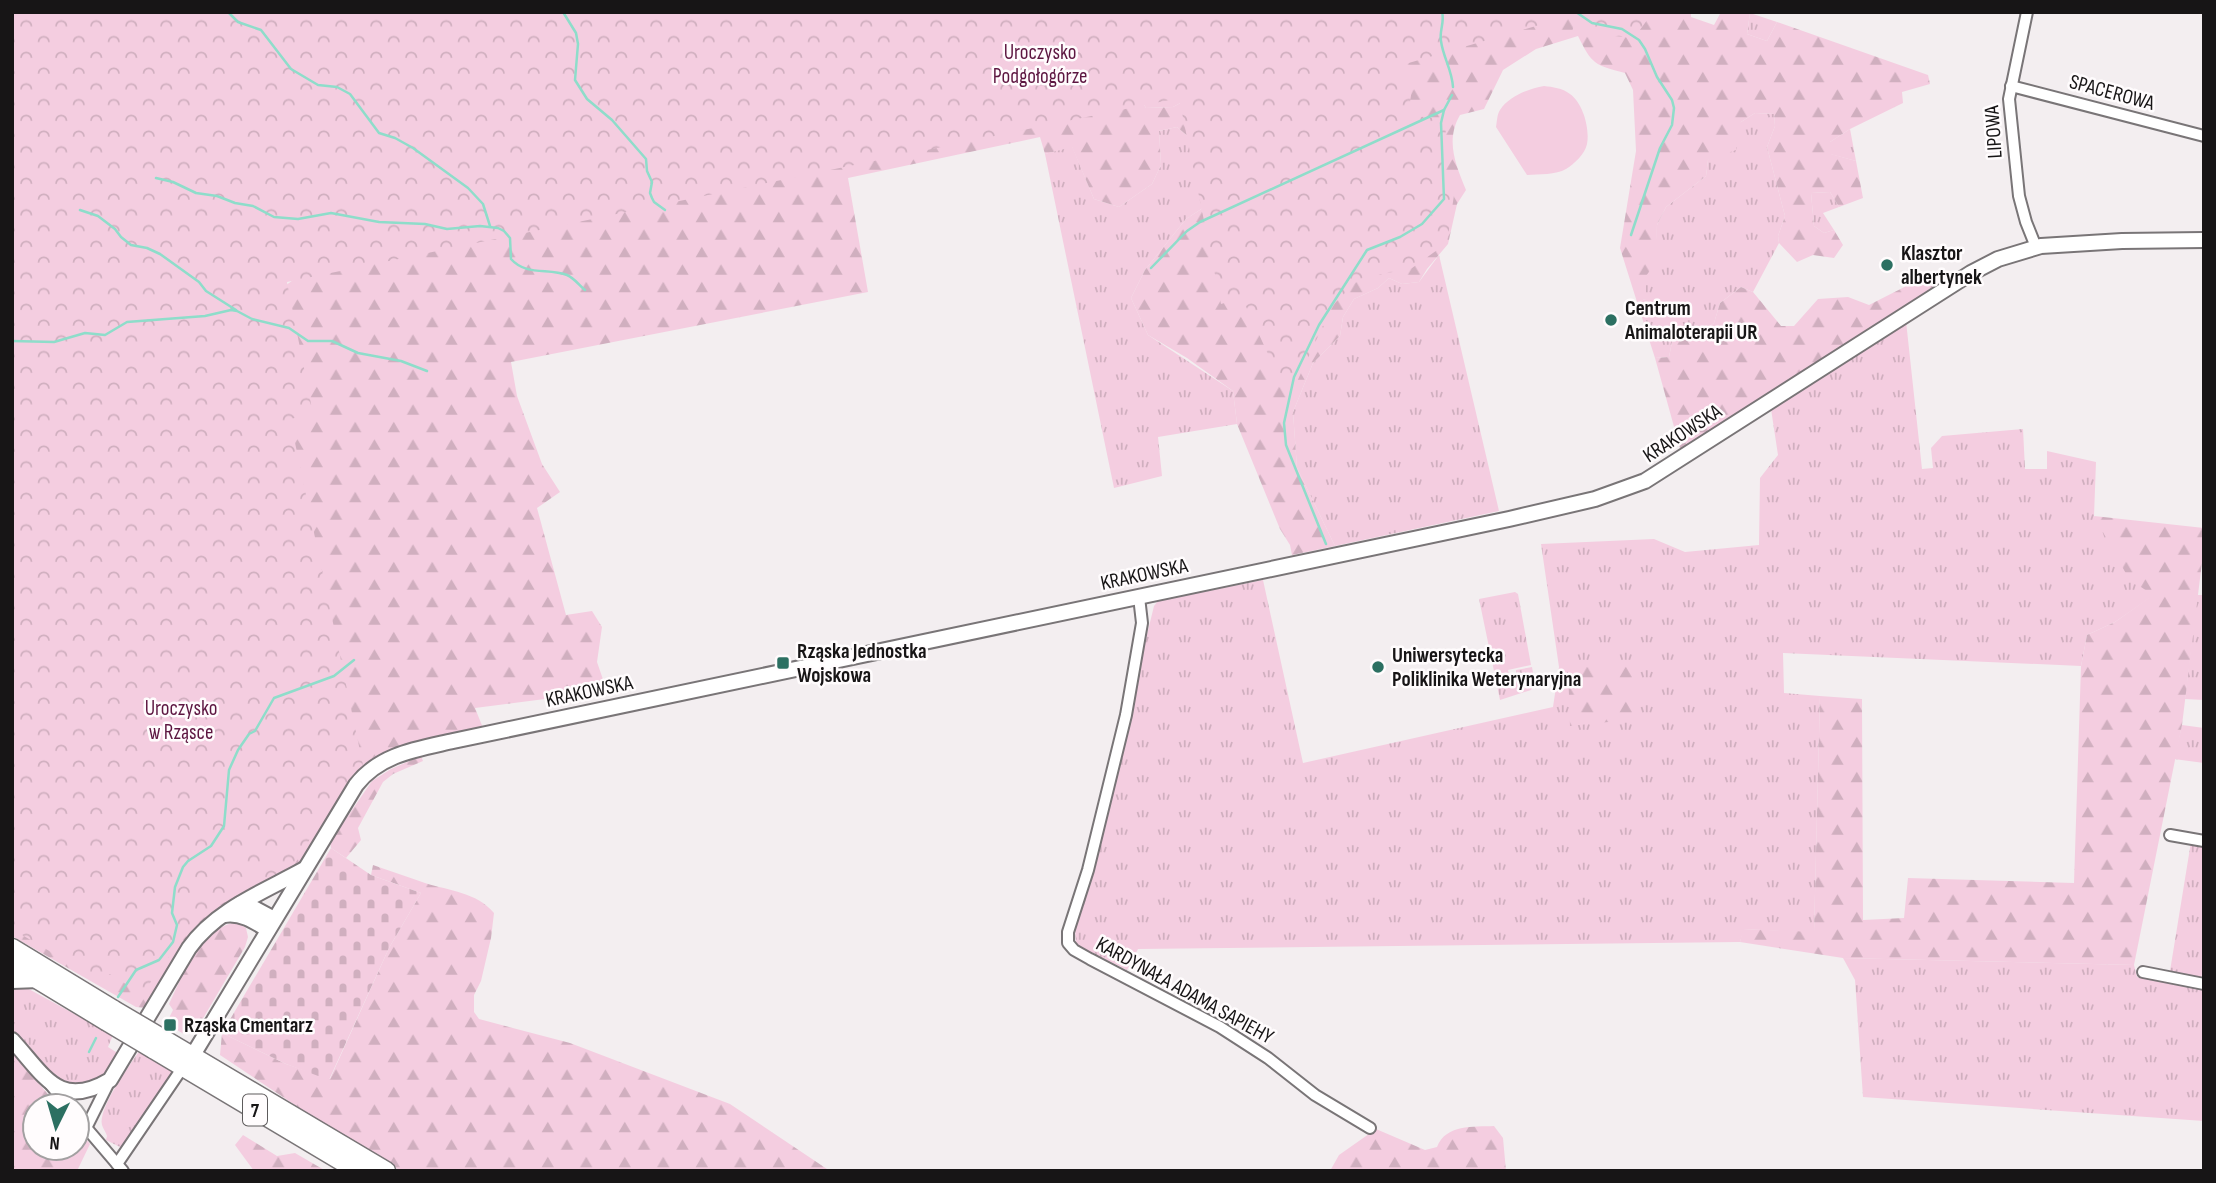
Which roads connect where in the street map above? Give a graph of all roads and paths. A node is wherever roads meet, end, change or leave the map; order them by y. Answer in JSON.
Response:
{"nodes":[{"id":1,"x":2027,"y":12,"type":"edge"},
{"id":2,"x":2011,"y":86,"type":"junction"},
{"id":3,"x":2204,"y":136,"type":"edge"},
{"id":4,"x":2204,"y":240,"type":"edge"},
{"id":5,"x":2036,"y":247,"type":"junction"},
{"id":6,"x":1139,"y":597,"type":"junction"},
{"id":7,"x":2170,"y":835,"type":"dead end"},
{"id":8,"x":2204,"y":841,"type":"edge"},
{"id":9,"x":304,"y":869,"type":"junction"},
{"id":10,"x":240,"y":904,"type":"junction"},
{"id":11,"x":223,"y":915,"type":"junction"},
{"id":12,"x":271,"y":924,"type":"junction"},
{"id":13,"x":12,"y":948,"type":"edge"},
{"id":14,"x":12,"y":964,"type":"edge"},
{"id":15,"x":2143,"y":972,"type":"dead end"},
{"id":16,"x":39,"y":980,"type":"junction"},
{"id":17,"x":12,"y":981,"type":"edge"},
{"id":18,"x":2204,"y":984,"type":"edge"},
{"id":19,"x":110,"y":1015,"type":"junction"},
{"id":20,"x":12,"y":1041,"type":"edge"},
{"id":21,"x":188,"y":1061,"type":"junction"},
{"id":22,"x":110,"y":1080,"type":"junction"},
{"id":23,"x":48,"y":1082,"type":"junction"},
{"id":24,"x":56,"y":1092,"type":"edge"},
{"id":25,"x":91,"y":1118,"type":"edge"},
{"id":26,"x":1370,"y":1128,"type":"dead end"},
{"id":27,"x":91,"y":1134,"type":"edge"},
{"id":28,"x":120,"y":1167,"type":"edge"},
{"id":29,"x":358,"y":1171,"type":"edge"},
{"id":30,"x":386,"y":1171,"type":"edge"}],
"edges":[{"from":1,"to":2,"type":"street","name":"LIPOWA"},
{"from":2,"to":3,"type":"street","name":"SPACEROWA"},
{"from":2,"to":5,"type":"street","name":"LIPOWA"},
{"from":4,"to":5,"type":"street","name":"KRAKOWSKA"},
{"from":5,"to":6,"type":"street","name":"KRAKOWSKA"},
{"from":6,"to":9,"type":"street","name":"KRAKOWSKA"},
{"from":6,"to":26,"type":"street","name":"KARDYNAŁA ADAMA SAPIEHY"},
{"from":7,"to":8,"type":"street"},
{"from":9,"to":10,"type":"street"},
{"from":9,"to":12,"type":"street","name":"KRAKOWSKA"},
{"from":10,"to":11,"type":"street"},
{"from":10,"to":12,"type":"street"},
{"from":11,"to":12,"type":"street"},
{"from":11,"to":22,"type":"street"},
{"from":12,"to":21,"type":"street","name":"KRAKOWSKA"},
{"from":13,"to":19,"type":"main road","number":"7"},
{"from":14,"to":16,"type":"main road","number":"7"},
{"from":15,"to":18,"type":"street"},
{"from":16,"to":17,"type":"street"},
{"from":16,"to":19,"type":"main road","number":"7"},
{"from":19,"to":21,"type":"main road","number":"7","bridge":true},
{"from":20,"to":23,"type":"street"},
{"from":21,"to":28,"type":"street"},
{"from":21,"to":29,"type":"main road","number":"7"},
{"from":21,"to":30,"type":"main road","number":"7"},
{"from":22,"to":23,"type":"street"},
{"from":22,"to":25,"type":"street"},
{"from":23,"to":24,"type":"street"},
{"from":27,"to":28,"type":"street"}]}
